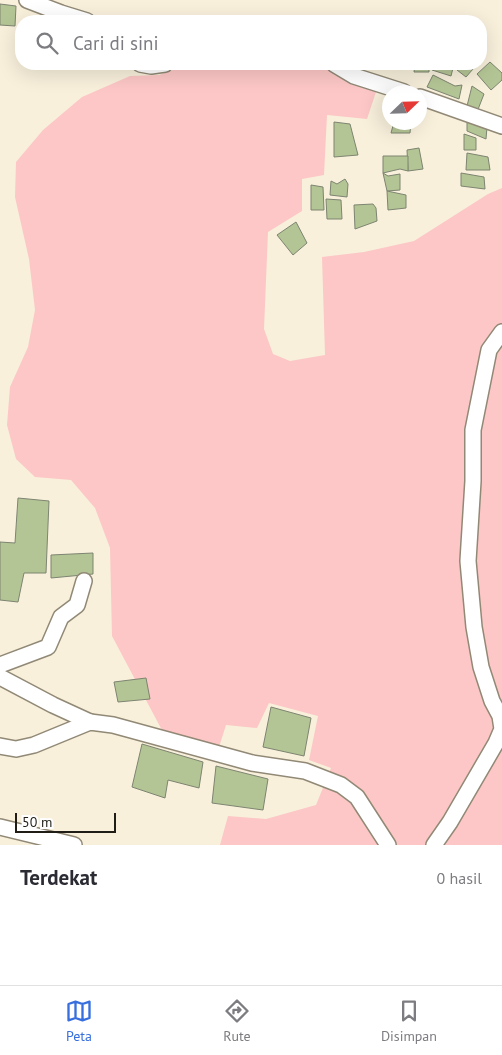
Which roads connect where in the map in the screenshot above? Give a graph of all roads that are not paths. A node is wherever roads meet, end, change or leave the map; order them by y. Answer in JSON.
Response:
{"nodes":[{"id":1,"x":27,"y":0,"type":"edge"},
{"id":2,"x":68,"y":15,"type":"edge"},
{"id":3,"x":344,"y":70,"type":"edge"},
{"id":4,"x":382,"y":85,"type":"edge"},
{"id":5,"x":427,"y":99,"type":"edge"},
{"id":6,"x":502,"y":126,"type":"edge"},
{"id":7,"x":502,"y":332,"type":"edge"},
{"id":8,"x":84,"y":581,"type":"dead end"},
{"id":9,"x":0,"y":665,"type":"edge"},
{"id":10,"x":0,"y":677,"type":"edge"},
{"id":11,"x":90,"y":722,"type":"junction"},
{"id":12,"x":0,"y":746,"type":"edge"},
{"id":13,"x":0,"y":827,"type":"edge"},
{"id":14,"x":74,"y":845,"type":"edge"},
{"id":15,"x":388,"y":845,"type":"edge"},
{"id":16,"x":434,"y":845,"type":"edge"}],
"edges":[{"from":1,"to":2,"type":"street"},
{"from":3,"to":4,"type":"street"},
{"from":5,"to":6,"type":"street"},
{"from":7,"to":16,"type":"street"},
{"from":8,"to":9,"type":"street"},
{"from":10,"to":11,"type":"street"},
{"from":11,"to":12,"type":"street"},
{"from":11,"to":15,"type":"street"},
{"from":13,"to":14,"type":"street"}]}
